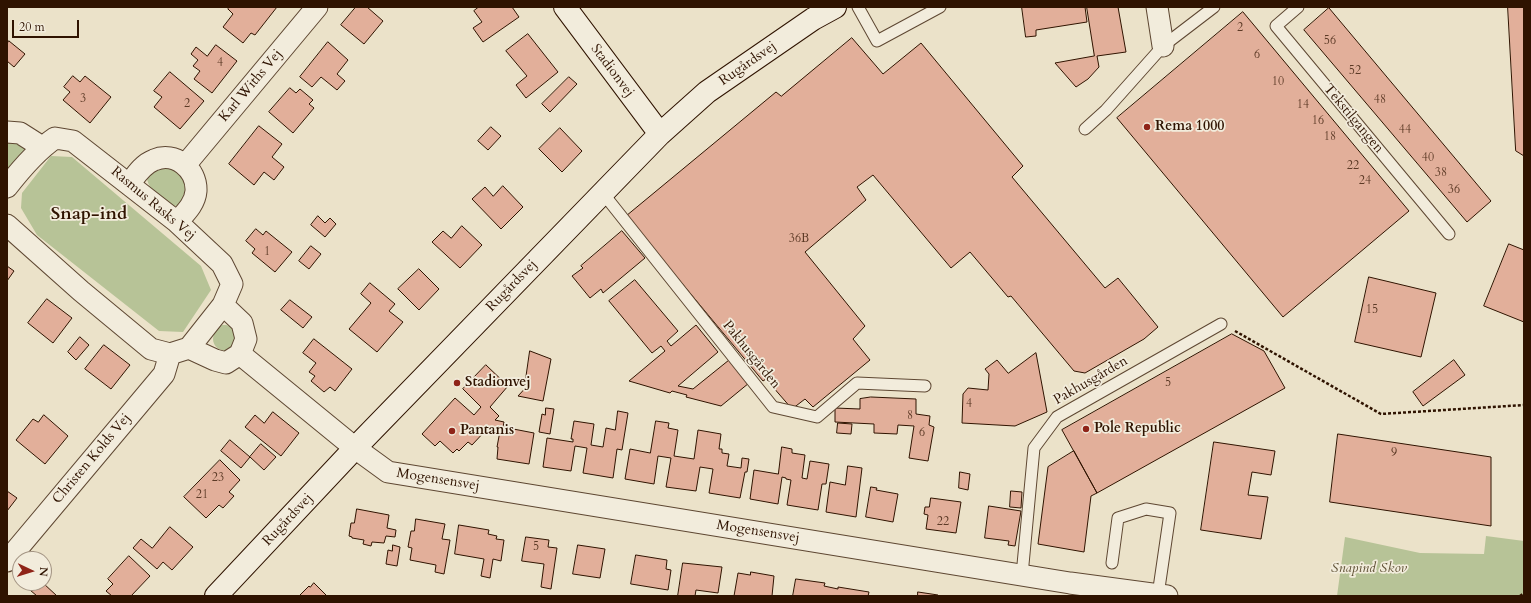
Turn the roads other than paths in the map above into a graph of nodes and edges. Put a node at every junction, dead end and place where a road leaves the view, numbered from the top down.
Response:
1 (317, 7) edge
2 (565, 7) edge
3 (835, 7) edge
4 (858, 7) edge
5 (940, 7) edge
6 (1157, 7) edge
7 (1214, 7) edge
8 (1298, 7) edge
9 (1163, 46) junction
10 (1085, 129) dead end
11 (7, 132) edge
12 (660, 134) junction
13 (42, 147) junction
14 (186, 164) junction
15 (130, 184) junction
16 (7, 187) edge
17 (602, 192) junction
18 (177, 222) junction
19 (7, 225) edge
20 (1449, 234) dead end
21 (223, 305) junction
22 (1221, 324) road end
23 (180, 351) junction
24 (240, 354) junction
25 (925, 386) dead end
26 (355, 448) junction
27 (7, 561) edge
28 (1112, 562) dead end
29 (1022, 575) junction
30 (216, 596) edge
31 (1164, 596) edge

1 - 14 street, Karl Withs Vej
2 - 12 street, Stadionvej
3 - 12 street, Rugårdsvej
4 - 5 lane
6 - 9 street
7 - 9 lane
8 - 20 lane, Tekstilgangen
9 - 10 lane
11 - 13 street
12 - 17 street, Rugårdsvej
13 - 15 street, Rasmus Rasks Vej
13 - 16 street, Rasmus Rasks Vej
14 - 15 street
14 - 18 street
15 - 18 street, Rasmus Rasks Vej
17 - 25 lane, Pakhusgården
17 - 26 street, Rugårdsvej
18 - 21 street, Rasmus Rasks Vej
19 - 23 street
21 - 23 street, Rasmus Rasks Vej
21 - 24 street
22 - 29 lane, Pakhusgården
23 - 24 street
23 - 27 street, Christen Kolds Vej
24 - 26 street
26 - 29 street, Mogensensvej
26 - 30 street, Rugårdsvej
28 - 31 lane
29 - 31 street, Mogensensvej

